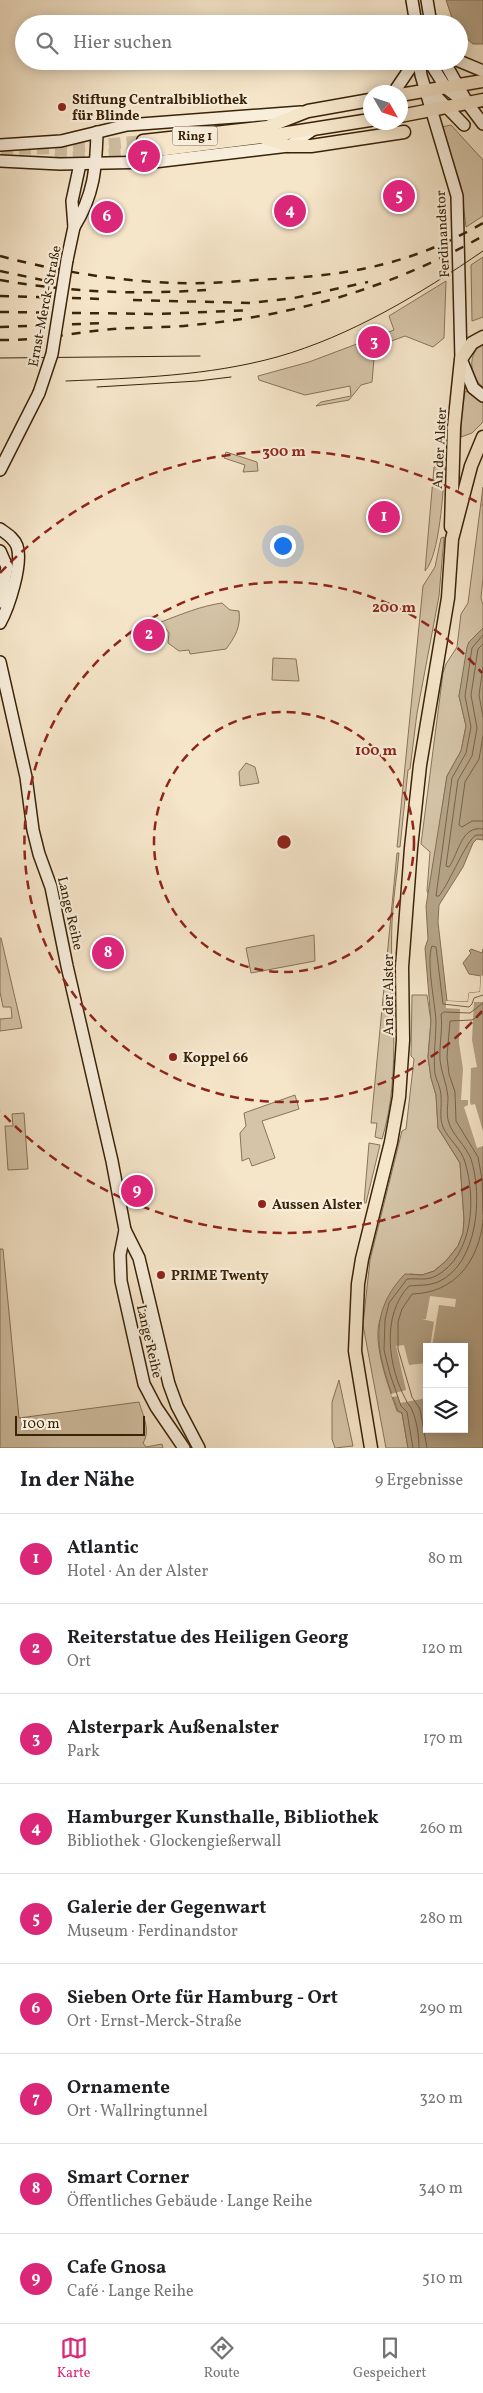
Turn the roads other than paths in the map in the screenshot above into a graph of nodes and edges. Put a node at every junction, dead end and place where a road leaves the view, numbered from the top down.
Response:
1 (412, 0) edge
2 (427, 0) edge
3 (414, 15) edge
4 (430, 15) edge
5 (468, 65) edge
6 (409, 70) edge
7 (420, 70) edge
8 (437, 70) edge
9 (447, 70) edge
10 (483, 71) edge
11 (483, 81) edge
12 (399, 85) edge
13 (452, 87) junction
14 (427, 91) junction
15 (408, 95) edge
16 (483, 100) edge
17 (363, 101) edge
18 (468, 104) junction
19 (448, 108) junction
20 (433, 110) junction
21 (308, 111) junction
22 (408, 115) edge
23 (479, 120) edge
24 (363, 121) edge
25 (464, 125) dead end
26 (314, 128) junction
27 (97, 132) junction
28 (404, 132) dead end
29 (262, 137) junction
30 (0, 145) edge
31 (289, 146) junction
32 (0, 161) edge
33 (80, 164) junction
34 (96, 164) junction
35 (74, 227) junction
36 (461, 328) junction
37 (482, 337) edge
38 (461, 359) junction
39 (483, 396) edge
40 (483, 438) edge
41 (0, 470) edge
42 (0, 530) edge
43 (452, 539) junction
44 (0, 551) edge
45 (0, 602) edge
46 (0, 622) edge
47 (0, 662) edge
48 (125, 1230) junction
49 (140, 1258) junction
50 (120, 1262) junction
51 (184, 1448) edge
52 (199, 1448) edge
53 (371, 1448) edge

1 - 3 street
2 - 4 street
5 - 10 street
6 - 12 street
7 - 14 street, Ferdinandstor
8 - 13 street
9 - 13 street
11 - 13 main road
13 - 14 main road
13 - 18 street
14 - 15 main road
14 - 19 street
14 - 20 street, Ferdinandstor
16 - 18 main road
17 - 21 main road, Ring 1
18 - 19 main road
18 - 23 street
19 - 20 main road
19 - 25 street
20 - 22 main road
20 - 36 street, Ferdinandstor
21 - 27 street, Ring 1
21 - 29 main road, Ring 1
24 - 26 main road, Ring 1
26 - 29 main road, Ring 1
26 - 31 street, Ring 1
27 - 30 street, Ring 1
27 - 34 street, Ernst-Merck-Straße
28 - 31 main road
29 - 31 main road
31 - 34 street, Ring 1
32 - 33 street, Ring 1
33 - 34 street, Ring 1
33 - 35 street, Ernst-Merck-Straße
34 - 35 street, Ernst-Merck-Straße
35 - 41 street, Ernst-Merck-Straße, bridge
36 - 37 street
36 - 38 street, Ferdinandstor
37 - 38 main road
38 - 39 street
38 - 43 main road, An der Alster
40 - 43 main road, An der Alster
42 - 46 street
43 - 53 main road, An der Alster
44 - 45 street
47 - 48 street, Lange Reihe
48 - 49 street, Lange Reihe
48 - 50 street, Lange Reihe
49 - 50 street
49 - 52 street, Lange Reihe
50 - 51 street, Lange Reihe

